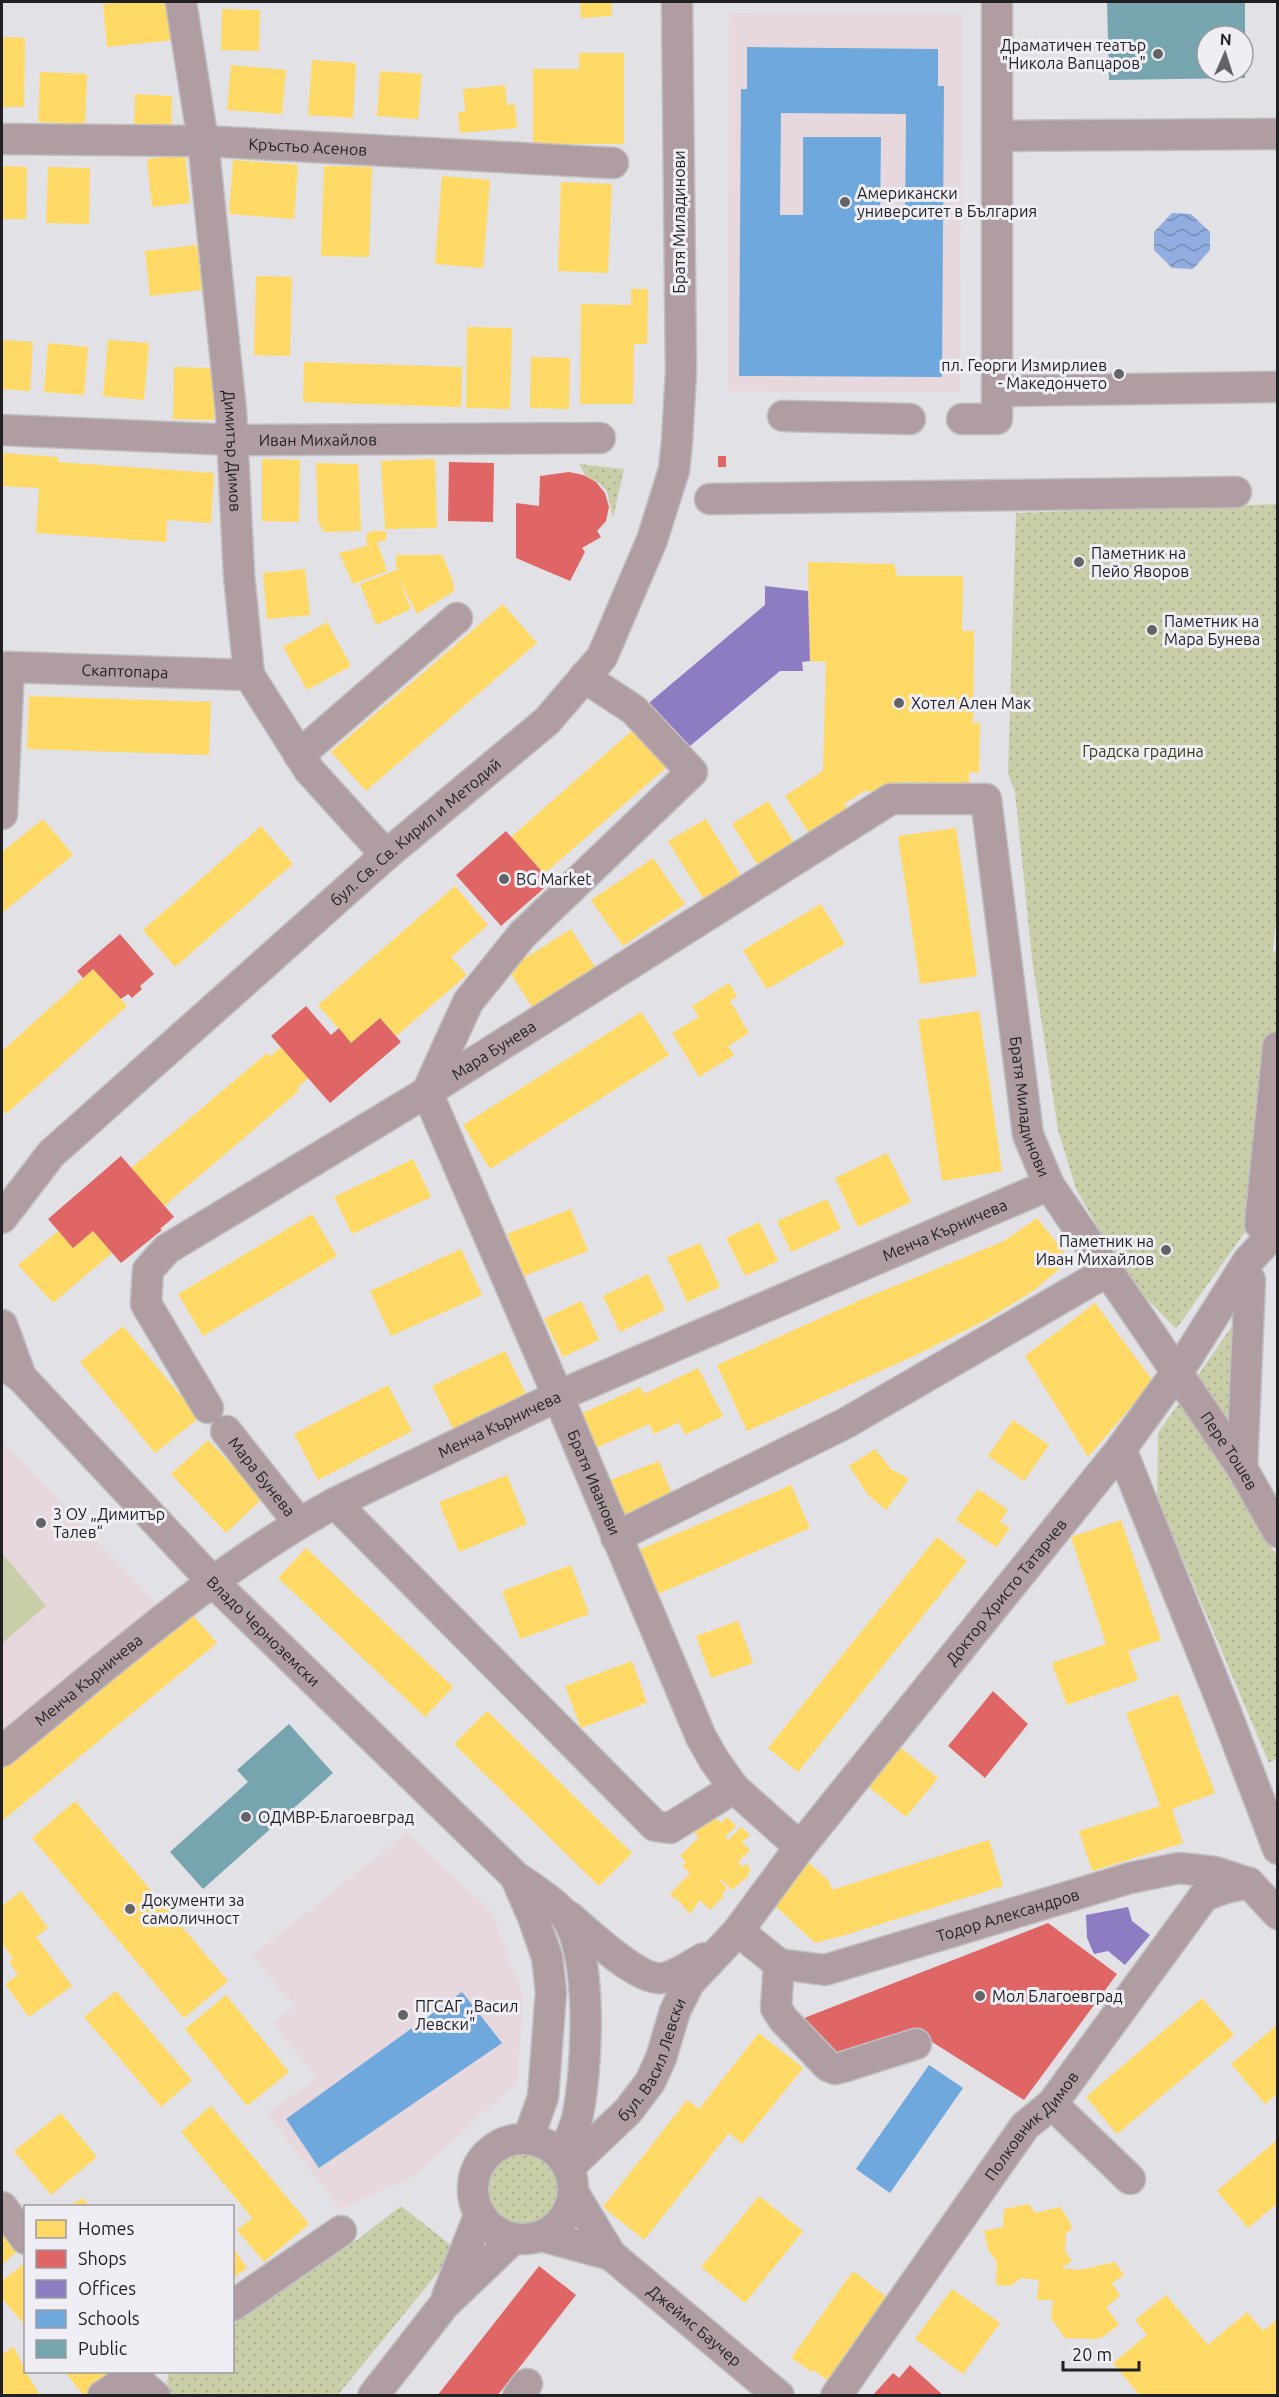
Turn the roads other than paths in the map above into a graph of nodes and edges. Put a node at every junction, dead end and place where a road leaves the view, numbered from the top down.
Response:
1 (181, 2) edge
2 (677, 2) edge
3 (997, 2) edge
4 (1278, 134) edge
5 (997, 136) junction
6 (2, 139) edge
7 (203, 141) junction
8 (613, 163) dead end
9 (1278, 387) edge
10 (997, 391) junction
11 (783, 416) dead end
12 (910, 419) dead end
13 (962, 419) dead end
14 (2, 430) edge
15 (600, 438) dead end
16 (234, 440) junction
17 (677, 441) joint
18 (1236, 492) dead end
19 (711, 499) dead end
20 (456, 618) dead end
21 (5, 668) edge
22 (249, 675) junction
23 (584, 677) junction
24 (299, 755) junction
25 (986, 799) joint
26 (2, 813) edge
27 (386, 855) junction
28 (1278, 1047) edge
29 (427, 1092) junction
30 (51, 1155) junction
31 (2, 1181) edge
32 (1049, 1185) junction
33 (2, 1218) edge
34 (1269, 1230) edge
35 (1108, 1271) junction
36 (1250, 1280) dead end
37 (2, 1325) edge
38 (11, 1370) edge
39 (1177, 1372) junction
40 (558, 1396) junction
41 (1121, 1449) junction
42 (1242, 1468) junction
43 (335, 1503) junction
44 (299, 1523) junction
45 (1278, 1532) edge
46 (615, 1537) junction
47 (212, 1581) junction
48 (2, 1751) edge
49 (734, 1788) junction
50 (800, 1847) junction
51 (1278, 1849) edge
52 (1278, 1856) edge
53 (515, 1876) junction
54 (1249, 1883) junction
55 (563, 1913) junction
56 (1278, 1914) edge
57 (731, 1938) junction
58 (779, 1964) junction
59 (916, 2044) dead end
60 (1052, 2104) junction
61 (528, 2139) junction
62 (568, 2173) junction
63 (1130, 2179) dead end
64 (2, 2208) edge
65 (479, 2216) junction
66 (340, 2231) dead end
67 (24, 2236) edge
68 (542, 2236) junction
69 (513, 2239) junction
70 (610, 2255) junction
71 (234, 2305) edge
72 (444, 2306) junction
73 (133, 2373) edge
74 (103, 2396) edge
75 (155, 2396) edge
76 (373, 2396) edge
77 (779, 2396) edge
78 (836, 2396) edge

1 - 7 street, Димитър Димов
2 - 17 street, Братя Миладинови
3 - 5 street
4 - 5 street
5 - 10 street
6 - 7 street, Кръстьо Асенов
7 - 8 street, Кръстьо Асенов
7 - 16 street, Димитър Димов
9 - 10 street
10 - 13 street
11 - 12 street
14 - 16 street, Иван Михайлов
15 - 16 street, Иван Михайлов
16 - 22 street, Димитър Димов
17 - 23 street, бул. Св. Св. Кирил и Методий
18 - 19 street
20 - 24 street
21 - 22 street, Скаптопара
21 - 26 street
22 - 24 street, Димитър Димов
23 - 27 street, бул. Св. Св. Кирил и Методий
23 - 29 street
24 - 27 street, Димитър Димов
25 - 29 street, Мара Бунева
25 - 32 street, Братя Миладинови
27 - 30 street, бул. Св. Св. Кирил и Методий
28 - 34 street
29 - 40 street, Братя Иванови
29 - 44 street, Мара Бунева
30 - 31 street, бул. Св. Св. Кирил и Методий
30 - 33 street, бул. Св. Св. Кирил и Методий
32 - 35 street, Братя Миладинови
32 - 40 street, Менча Кърничева
34 - 39 street, Доктор Христо Татарчев
35 - 39 street, Братя Миладинови
35 - 46 street
36 - 42 street
37 - 38 street, Владо Черноземски
38 - 47 street, Владо Черноземски
39 - 41 street, Доктор Христо Татарчев
39 - 42 street, Пере Тошев
40 - 43 street, Менча Кърничева
40 - 46 street, Братя Иванови
41 - 50 street, Доктор Христо Татарчев
41 - 51 street
42 - 45 street, Пере Тошев
43 - 44 street, Менча Кърничева
43 - 49 street
44 - 47 street, Менча Кърничева
46 - 49 street, Братя Иванови
47 - 48 street, Менча Кърничева
47 - 53 street, Владо Черноземски
49 - 50 street, Братя Иванови
50 - 57 street, Доктор Христо Татарчев
52 - 54 street
53 - 55 street, Владо Черноземски
53 - 61 street
54 - 56 street
54 - 58 street, Тодор Александров
54 - 60 street, Полковник Димов
55 - 57 street, Владо Черноземски
55 - 62 street
57 - 58 street
57 - 62 street, бул. Васил Левски
58 - 59 street
60 - 63 street
60 - 78 street, Полковник Димов
61 - 62 street
61 - 65 street
62 - 68 street
62 - 70 street
64 - 67 street
65 - 69 street
65 - 72 street
66 - 71 street
68 - 69 street
68 - 70 street
69 - 72 street
70 - 77 street, Джеймс Баучер
72 - 76 street
73 - 74 street
73 - 75 street

